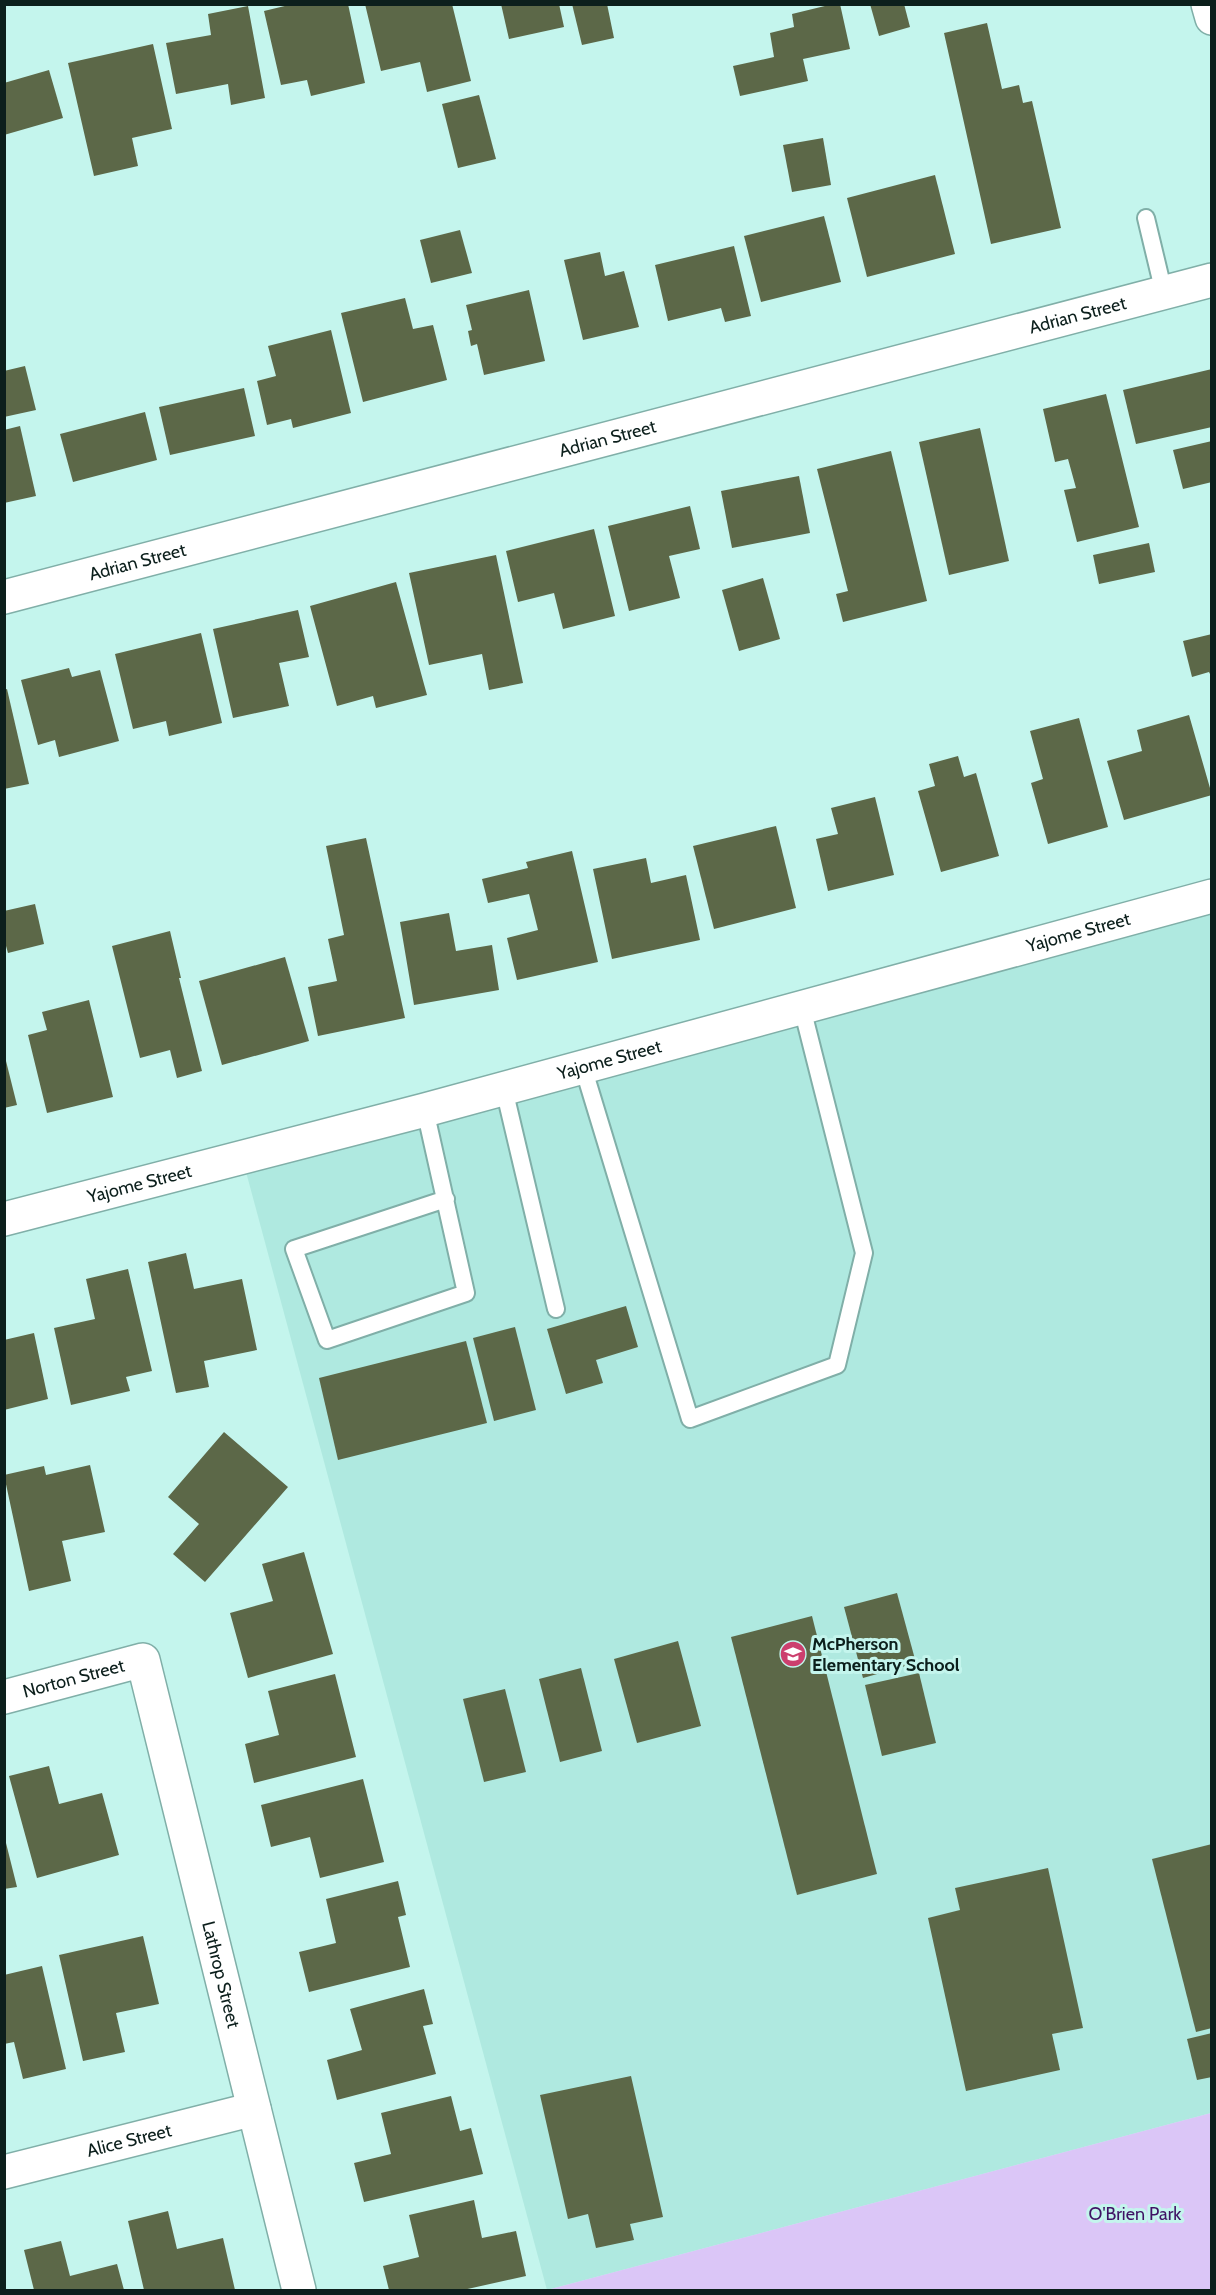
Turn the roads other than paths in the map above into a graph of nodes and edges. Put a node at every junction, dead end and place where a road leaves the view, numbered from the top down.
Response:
1 (1208, 4) edge
2 (1212, 18) edge
3 (1146, 218) dead end
4 (1212, 280) edge
5 (1164, 293) junction
6 (4, 597) edge
7 (1212, 896) edge
8 (802, 1008) junction
9 (583, 1067) junction
10 (504, 1089) junction
11 (425, 1110) junction
12 (446, 1200) junction
13 (4, 1219) edge
14 (556, 1309) dead end
15 (143, 1660) joint
16 (4, 1697) edge
17 (254, 2109) junction
18 (4, 2172) edge
19 (299, 2290) edge

1 - 2 street
3 - 5 lane
4 - 5 street, Adrian Street
5 - 6 street, Adrian Street
7 - 8 street, Yajome Street
8 - 9 street, Yajome Street
8 - 9 lane
9 - 10 street, Yajome Street
10 - 11 street, Yajome Street
10 - 14 lane
11 - 12 lane
11 - 13 street, Yajome Street
12 - 12 lane
15 - 16 street, Norton Street
15 - 17 street, Lathrop Street
17 - 18 street, Alice Street
17 - 19 street, Lathrop Street

